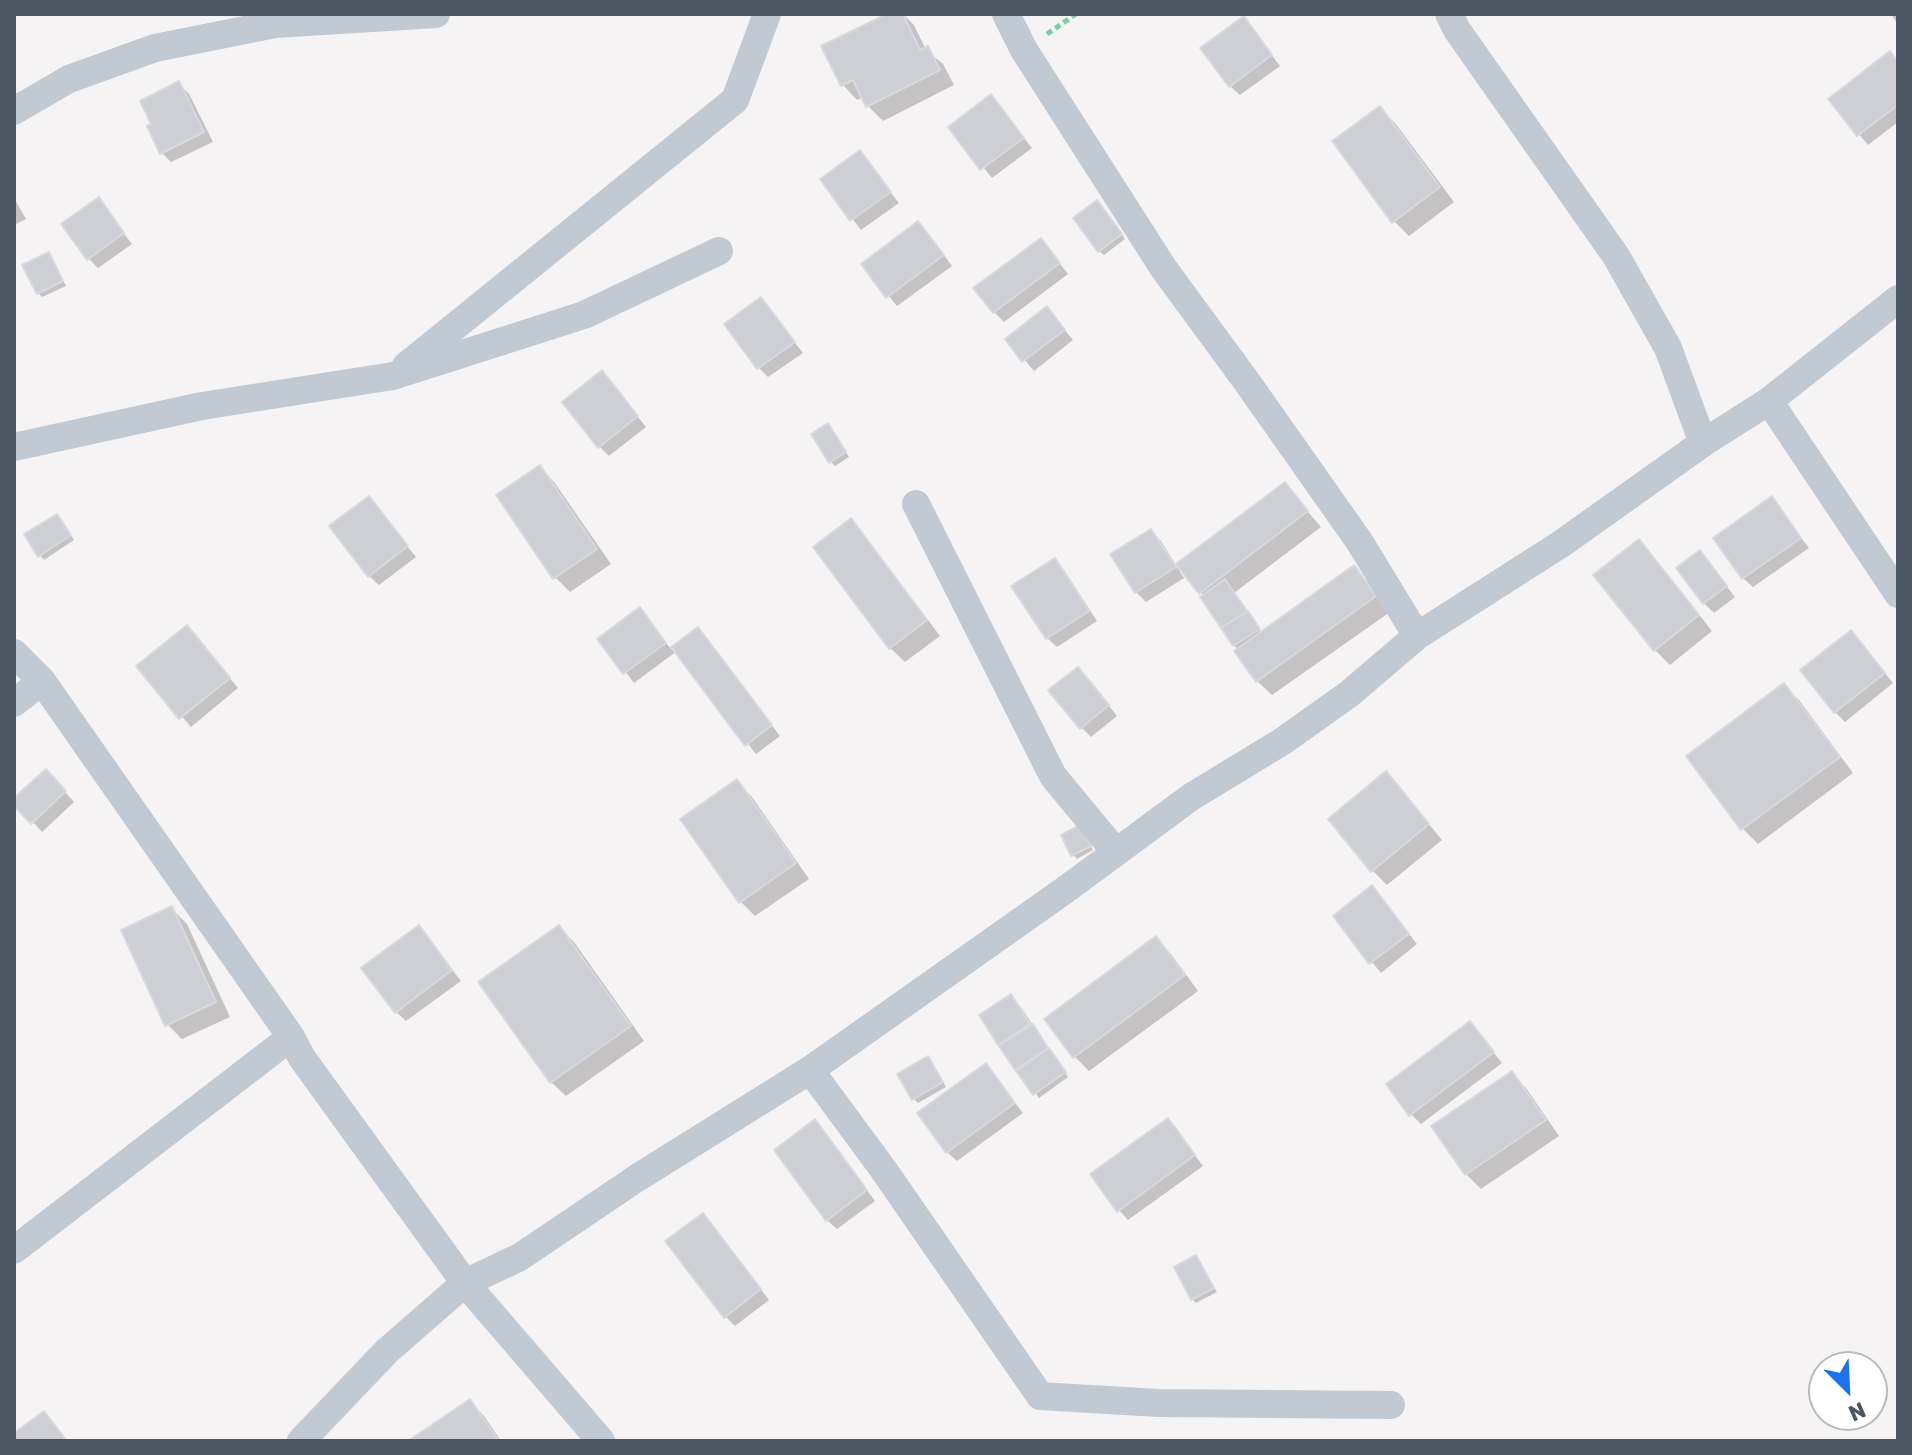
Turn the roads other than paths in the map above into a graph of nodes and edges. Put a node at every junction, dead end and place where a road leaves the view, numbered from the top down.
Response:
1 (436, 14) edge
2 (767, 14) edge
3 (1006, 14) edge
4 (1449, 14) edge
5 (14, 111) edge
6 (719, 251) dead end
7 (1898, 299) edge
8 (393, 376) junction
9 (1769, 401) junction
10 (1703, 443) junction
11 (14, 447) edge
12 (916, 504) dead end
13 (1898, 594) edge
14 (1417, 636) junction
15 (14, 653) edge
16 (42, 681) junction
17 (14, 703) edge
18 (1115, 851) junction
19 (291, 1037) junction
20 (810, 1070) junction
21 (14, 1250) edge
22 (465, 1283) junction
23 (1391, 1405) dead end
24 (301, 1441) edge
25 (601, 1441) edge

1 - 5 street
2 - 8 street
3 - 14 street
4 - 10 street
6 - 8 street
7 - 9 street
8 - 11 street
9 - 10 street
9 - 13 street
10 - 14 street
12 - 18 street
14 - 18 street
15 - 16 street
16 - 17 street
16 - 19 street
18 - 20 street
19 - 21 street
19 - 22 street
20 - 22 street
20 - 23 street
22 - 24 street
22 - 25 street

